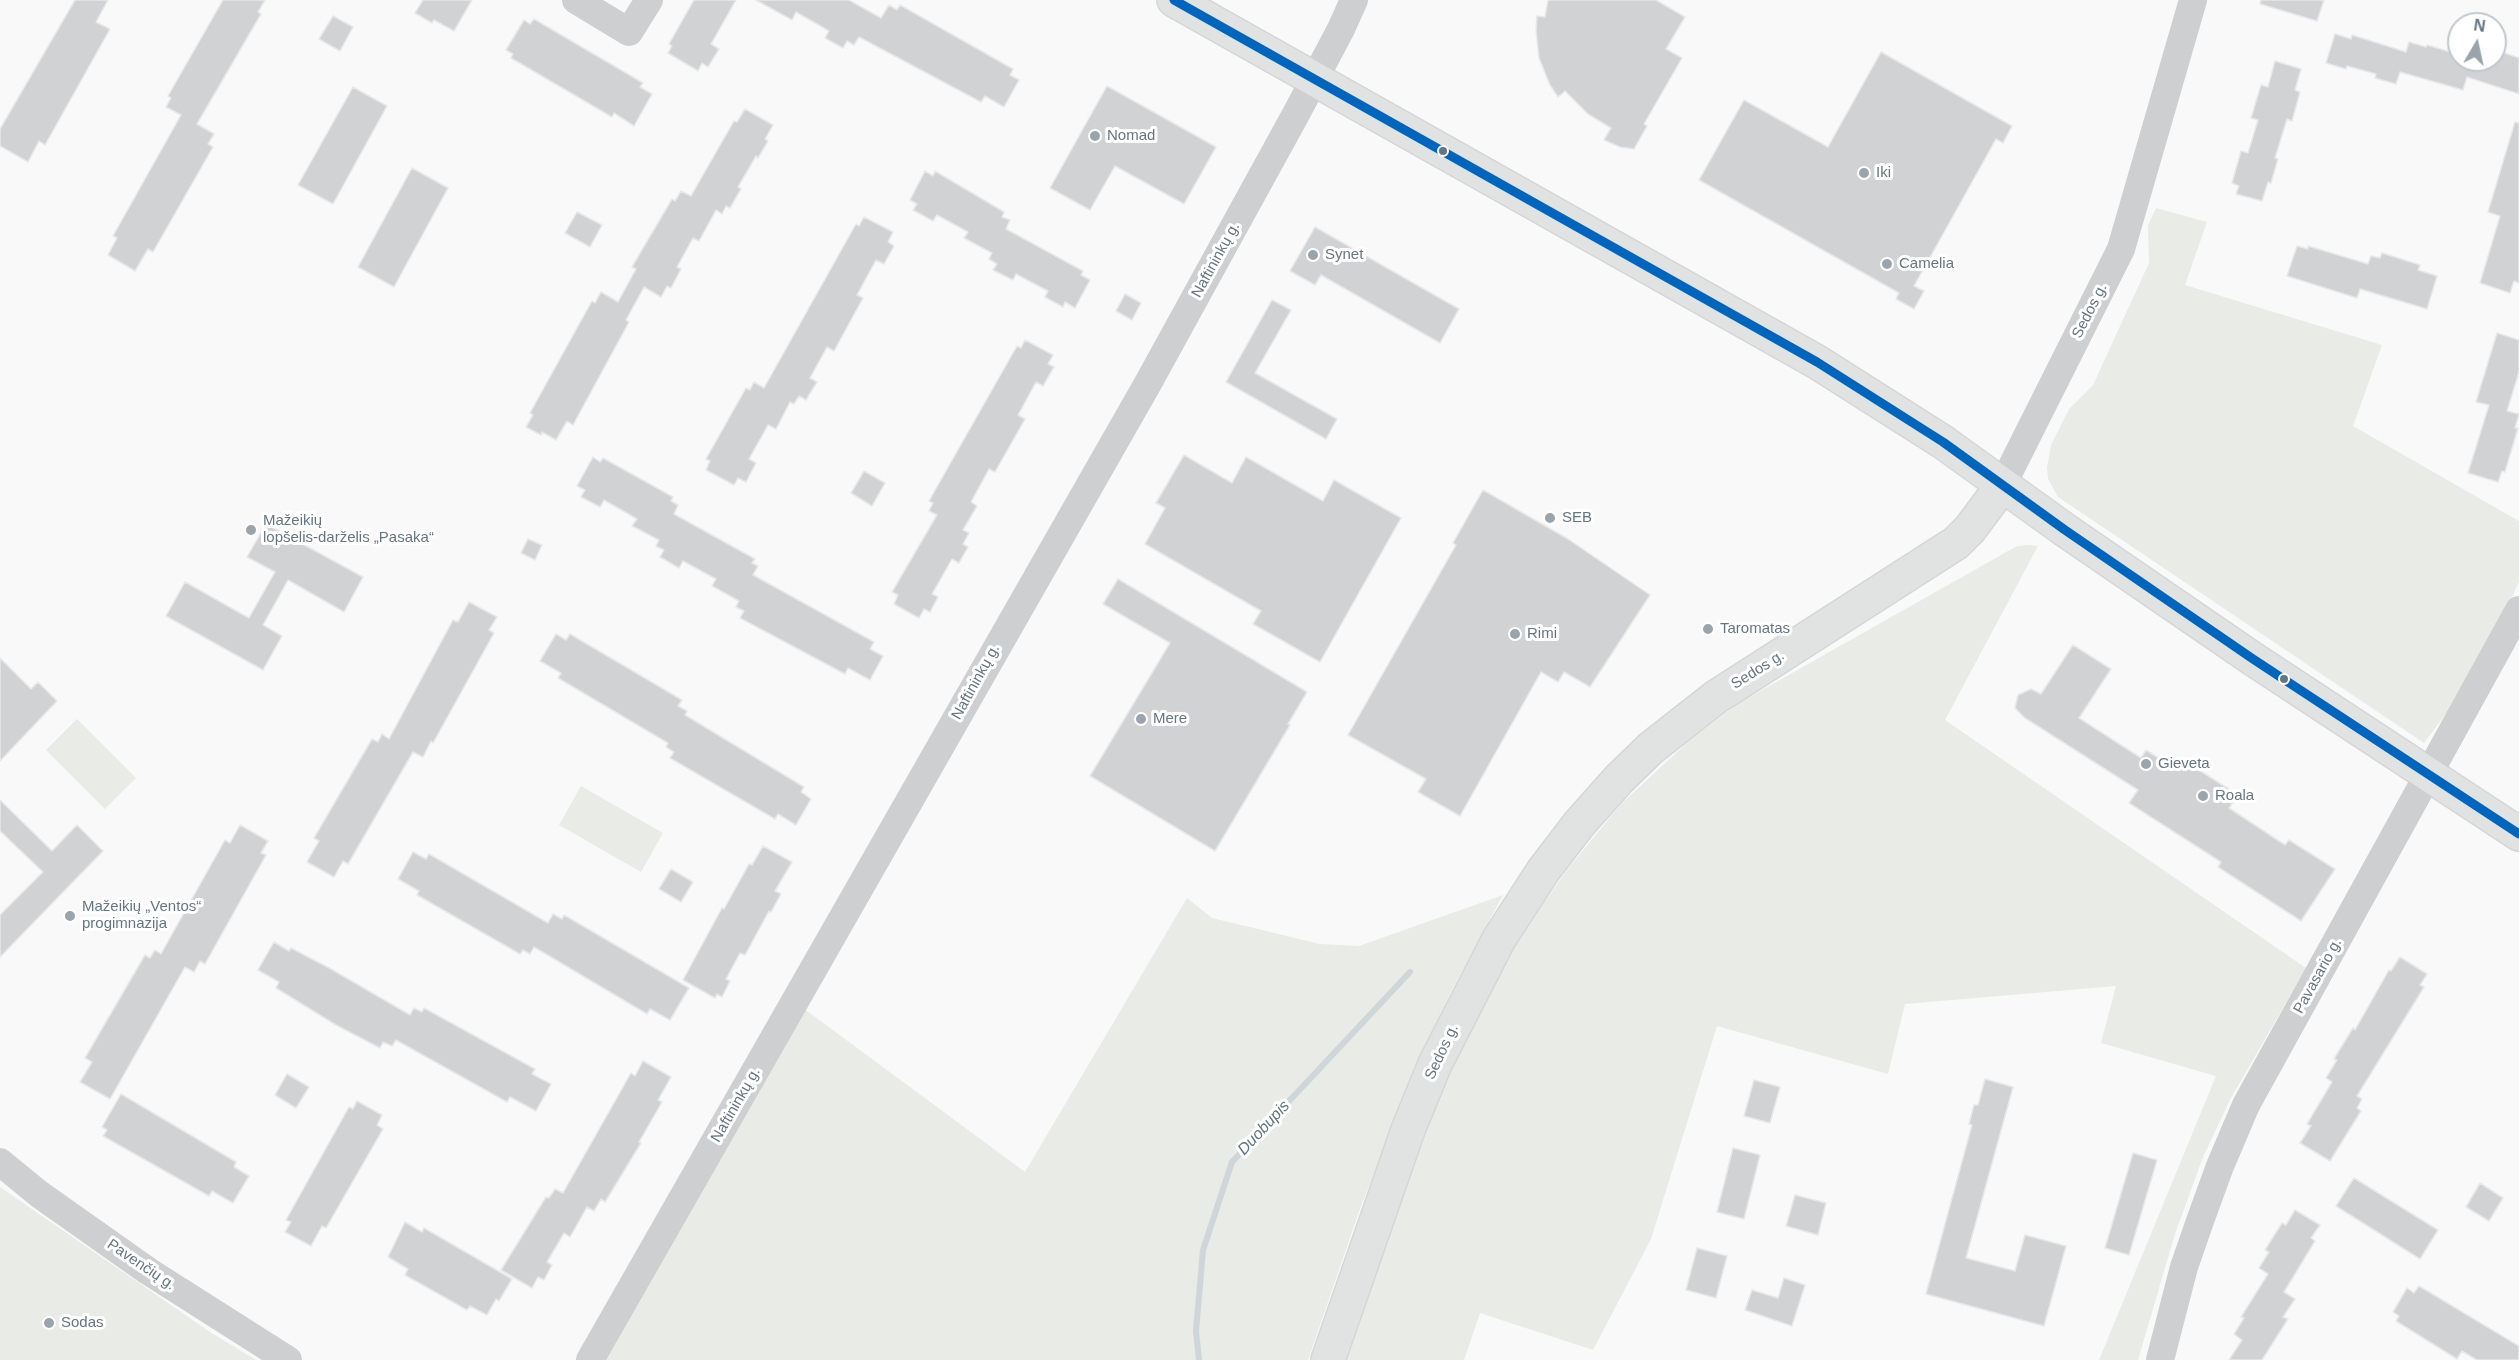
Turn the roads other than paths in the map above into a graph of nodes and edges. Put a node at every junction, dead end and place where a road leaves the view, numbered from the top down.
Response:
1 (576, 0) edge
2 (649, 0) edge
3 (1174, 0) edge
4 (1354, 0) edge
5 (2193, 0) edge
6 (1314, 79) junction
7 (2002, 486) junction
8 (2519, 610) edge
9 (2428, 774) junction
10 (2519, 834) edge
11 (0, 1162) edge
12 (288, 1360) edge
13 (590, 1360) edge
14 (1328, 1360) edge
15 (2160, 1360) edge

1 - 2 street
3 - 6 main road
4 - 6 street, Naftininkų g.
5 - 7 street, Sedos g.
6 - 7 main road
6 - 13 street, Naftininkų g.
7 - 9 main road
7 - 14 main road, Sedos g.
8 - 9 street, Pavasario g.
9 - 10 main road
9 - 15 street, Pavasario g.
11 - 12 street, Pavenčių g.

